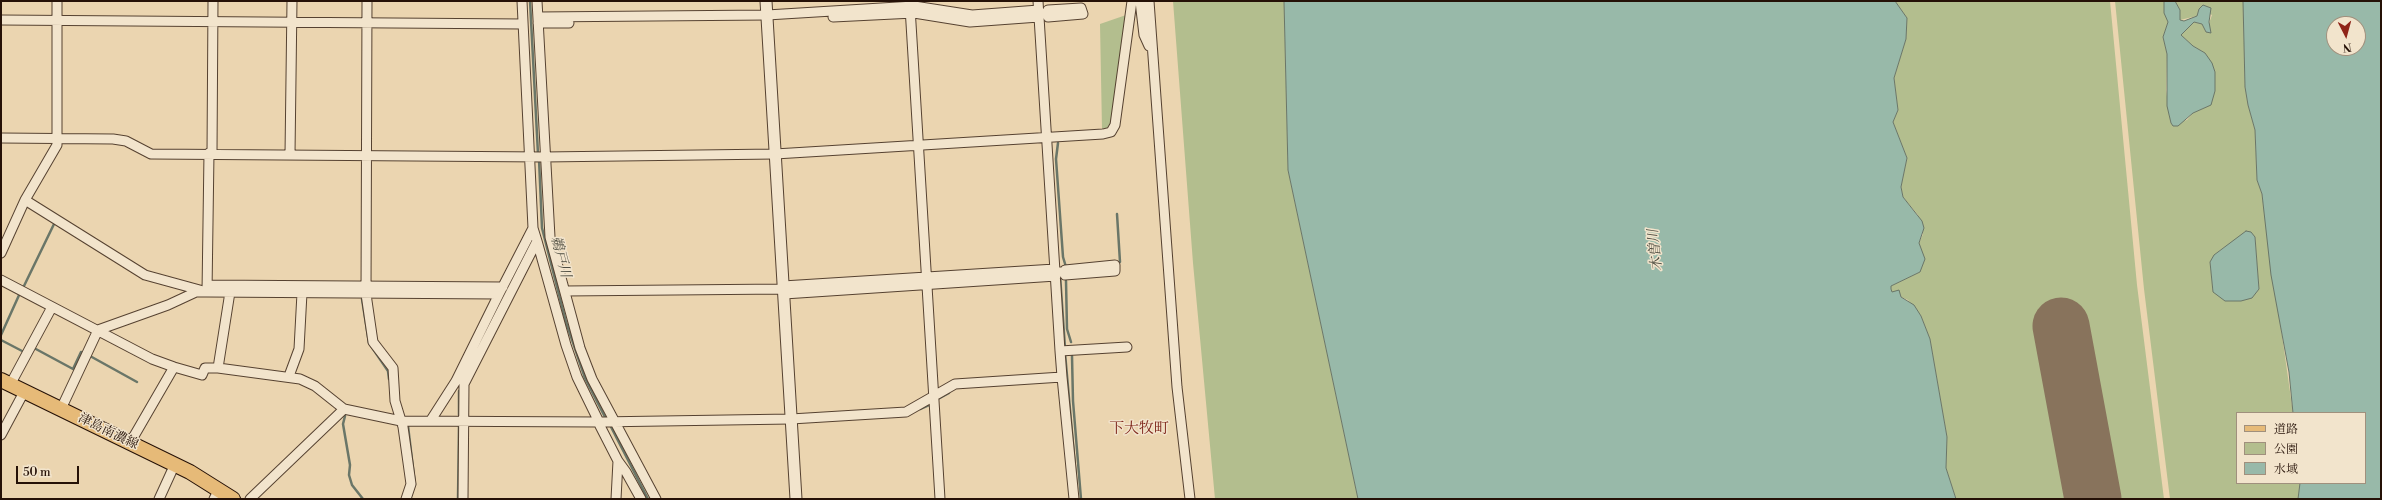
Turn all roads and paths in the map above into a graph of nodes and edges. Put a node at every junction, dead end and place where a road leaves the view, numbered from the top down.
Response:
1 (58, 1) edge
2 (213, 1) edge
3 (292, 1) edge
4 (367, 1) edge
5 (522, 1) edge
6 (537, 1) edge
7 (766, 1) edge
8 (1132, 1) edge
9 (1140, 1) edge
10 (1149, 1) edge
11 (910, 7) edge
12 (1040, 11) edge
13 (1, 15) edge
14 (57, 18) junction
15 (767, 18) junction
16 (213, 19) junction
17 (1, 20) edge
18 (292, 20) junction
19 (367, 20) junction
20 (538, 20) junction
21 (523, 22) junction
22 (1152, 54) junction
23 (1046, 137) junction
24 (1, 138) edge
25 (57, 138) junction
26 (918, 145) junction
27 (211, 153) junction
28 (290, 154) junction
29 (366, 154) junction
30 (775, 154) junction
31 (530, 156) junction
32 (543, 157) junction
33 (25, 200) junction
34 (533, 228) junction
35 (4, 237) edge
36 (537, 241) junction
37 (1, 253) edge
38 (1058, 272) junction
39 (1, 280) edge
40 (926, 280) junction
41 (207, 288) junction
42 (366, 290) junction
43 (501, 290) junction
44 (783, 290) junction
45 (565, 291) junction
46 (230, 292) junction
47 (302, 293) junction
48 (52, 306) junction
49 (98, 330) junction
50 (1127, 347) dead end
51 (1060, 351) junction
52 (174, 367) junction
53 (218, 368) junction
54 (289, 376) junction
55 (1062, 377) junction
56 (6, 382) edge
57 (24, 392) junction
58 (933, 397) junction
59 (60, 409) junction
60 (344, 409) junction
61 (791, 419) junction
62 (431, 420) junction
63 (463, 420) junction
64 (401, 421) junction
65 (613, 421) junction
66 (599, 422) junction
67 (1, 435) edge
68 (130, 443) junction
69 (618, 461) junction
70 (175, 464) junction
71 (217, 494) edge
72 (159, 499) edge
73 (233, 499) edge
74 (250, 499) edge
75 (406, 499) edge
76 (463, 499) edge
77 (616, 499) edge
78 (641, 499) edge
79 (656, 499) edge
80 (796, 499) edge
81 (940, 499) edge
82 (1074, 499) edge
83 (1190, 499) edge

1 - 14 street
2 - 16 street
3 - 18 street
4 - 19 street
5 - 21 street
6 - 20 street
7 - 15 street
8 - 23 street
9 - 22 street
10 - 22 street
11 - 12 street
11 - 15 street
11 - 26 street
12 - 23 street
13 - 14 street
14 - 16 street
14 - 17 street
14 - 25 street
15 - 20 street
15 - 30 street
16 - 18 street
16 - 27 street
18 - 19 street
18 - 28 street
19 - 21 street
19 - 29 street
20 - 32 street
21 - 31 street
22 - 83 street
23 - 26 street
23 - 38 street
24 - 25 street
25 - 27 street
25 - 33 street
26 - 30 street
26 - 40 street
27 - 28 street
27 - 41 street
28 - 29 street
29 - 31 street
29 - 42 street
30 - 32 street
30 - 44 street
31 - 32 street
31 - 34 street
32 - 45 street
33 - 35 street
33 - 41 street
34 - 36 street
34 - 43 street
35 - 37 street
36 - 63 street
36 - 66 street
38 - 40 street
38 - 51 street
39 - 48 street
40 - 44 street
40 - 58 street
41 - 42 street
41 - 46 street
41 - 49 street
42 - 43 street
42 - 47 street
42 - 64 street
43 - 62 street
44 - 45 street
44 - 61 street
45 - 65 street
46 - 47 street
46 - 53 street
47 - 54 street
48 - 49 street
48 - 56 street
49 - 52 street
49 - 59 street
50 - 51 street
51 - 55 street
52 - 53 street
52 - 68 street
53 - 54 street
54 - 60 street
55 - 58 street
55 - 82 street
56 - 57 main road, 津島南濃線
57 - 59 main road, 津島南濃線
57 - 67 street
58 - 61 street
58 - 81 street
59 - 68 main road, 津島南濃線
60 - 64 street
60 - 74 street
61 - 65 street
61 - 80 street
62 - 63 street
62 - 64 street
63 - 66 street
63 - 76 street
64 - 75 street
65 - 66 street
65 - 79 street
66 - 69 street
68 - 70 main road, 津島南濃線
69 - 77 street
69 - 78 street
70 - 71 main road, 津島南濃線
70 - 72 street
71 - 73 main road, 津島南濃線

